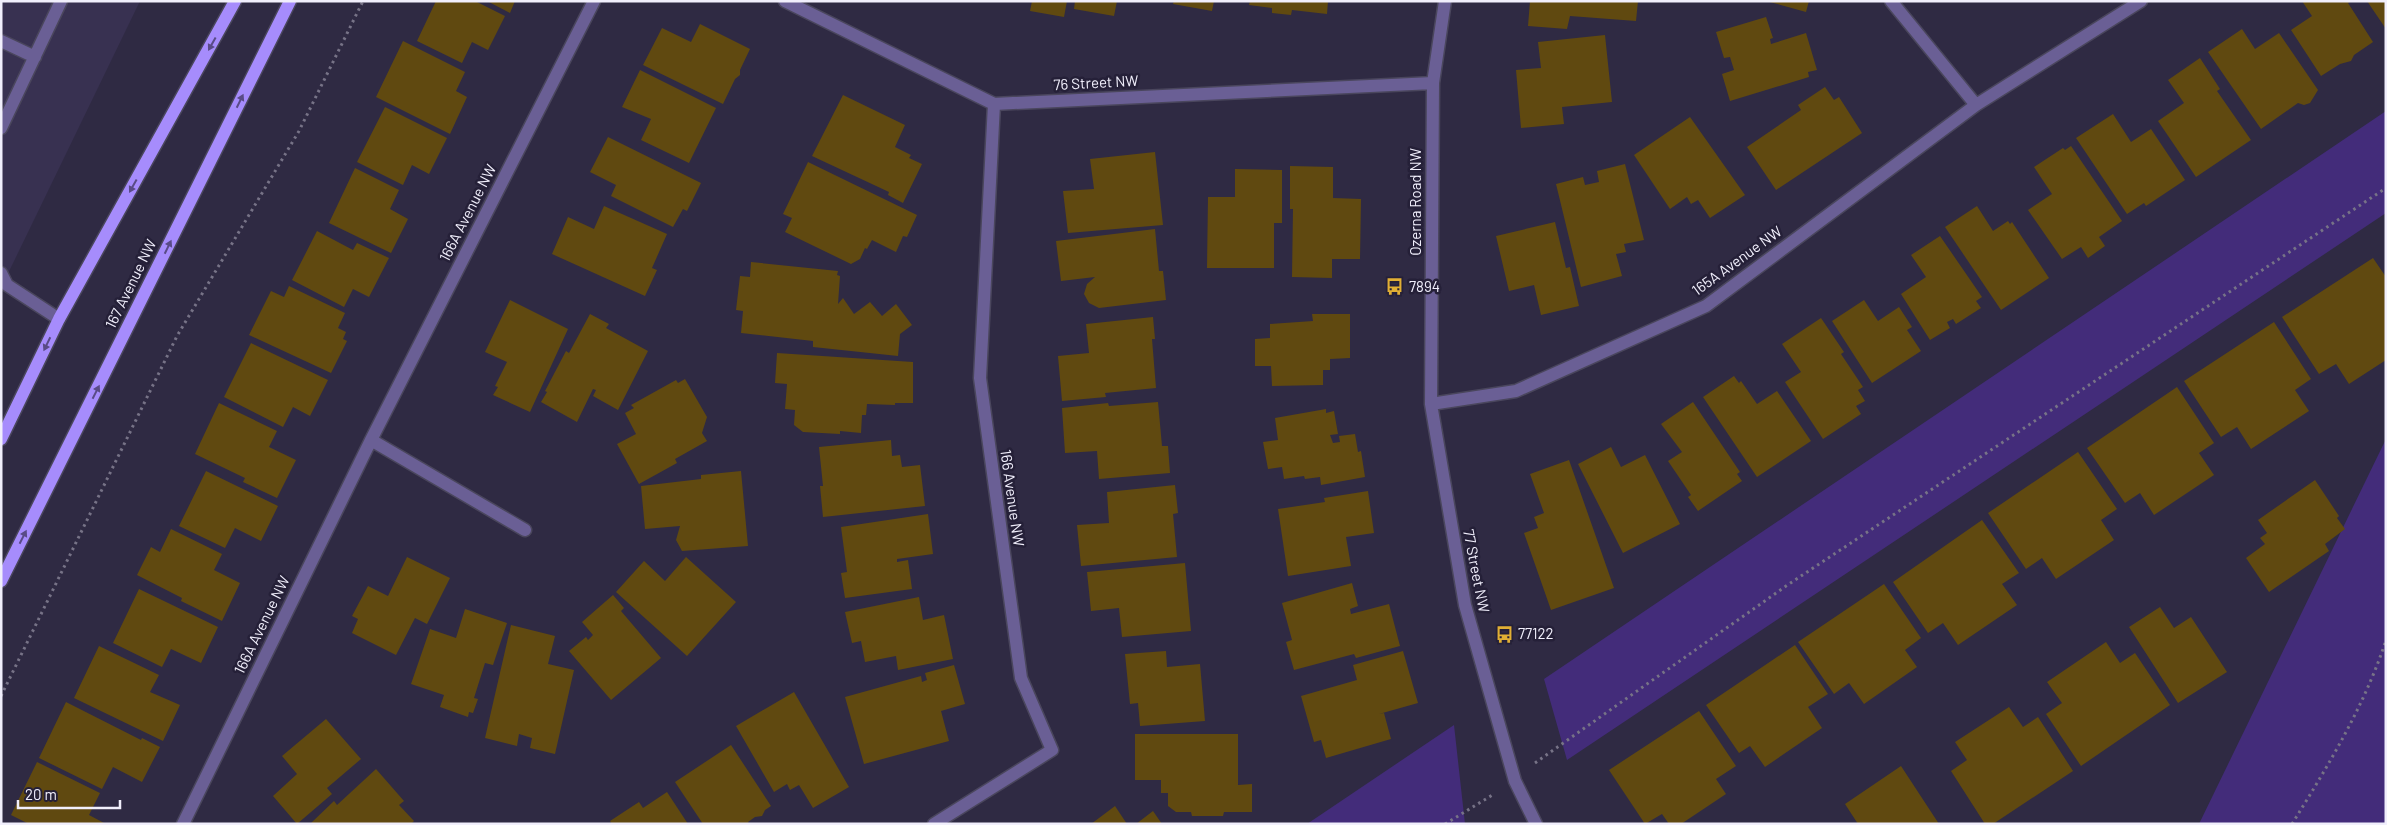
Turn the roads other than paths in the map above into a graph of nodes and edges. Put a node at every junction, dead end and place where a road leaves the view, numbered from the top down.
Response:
1 (61, 1) edge
2 (235, 1) edge
3 (290, 1) edge
4 (594, 1) edge
5 (785, 1) edge
6 (1446, 1) edge
7 (1891, 1) edge
8 (2140, 1) edge
9 (1, 41) edge
10 (35, 57) junction
11 (1433, 83) junction
12 (994, 104) junction
13 (1976, 105) junction
14 (1, 128) edge
15 (1, 273) edge
16 (59, 319) junction
17 (1431, 404) junction
18 (1, 439) edge
19 (371, 440) junction
20 (524, 530) dead end
21 (1, 581) edge
22 (186, 822) edge
23 (934, 824) edge
24 (1536, 824) edge

1 - 10 street
2 -> 16 main road
21 -> 3 main road, 167 Avenue NW
4 - 19 street, 166A Avenue NW
5 - 12 street, 76 Street NW
6 - 11 street, Ozerna Road NW
7 - 13 street
8 - 13 street, 165A Avenue NW
9 - 10 street
10 - 14 street
11 - 12 street, 76 Street NW
11 - 17 street, Ozerna Road NW
12 - 23 street, 166 Avenue NW
13 - 17 street, 165A Avenue NW
15 - 16 street
16 -> 18 main road
17 - 24 street, 77 Street NW
19 - 20 street
19 - 22 street, 166A Avenue NW

